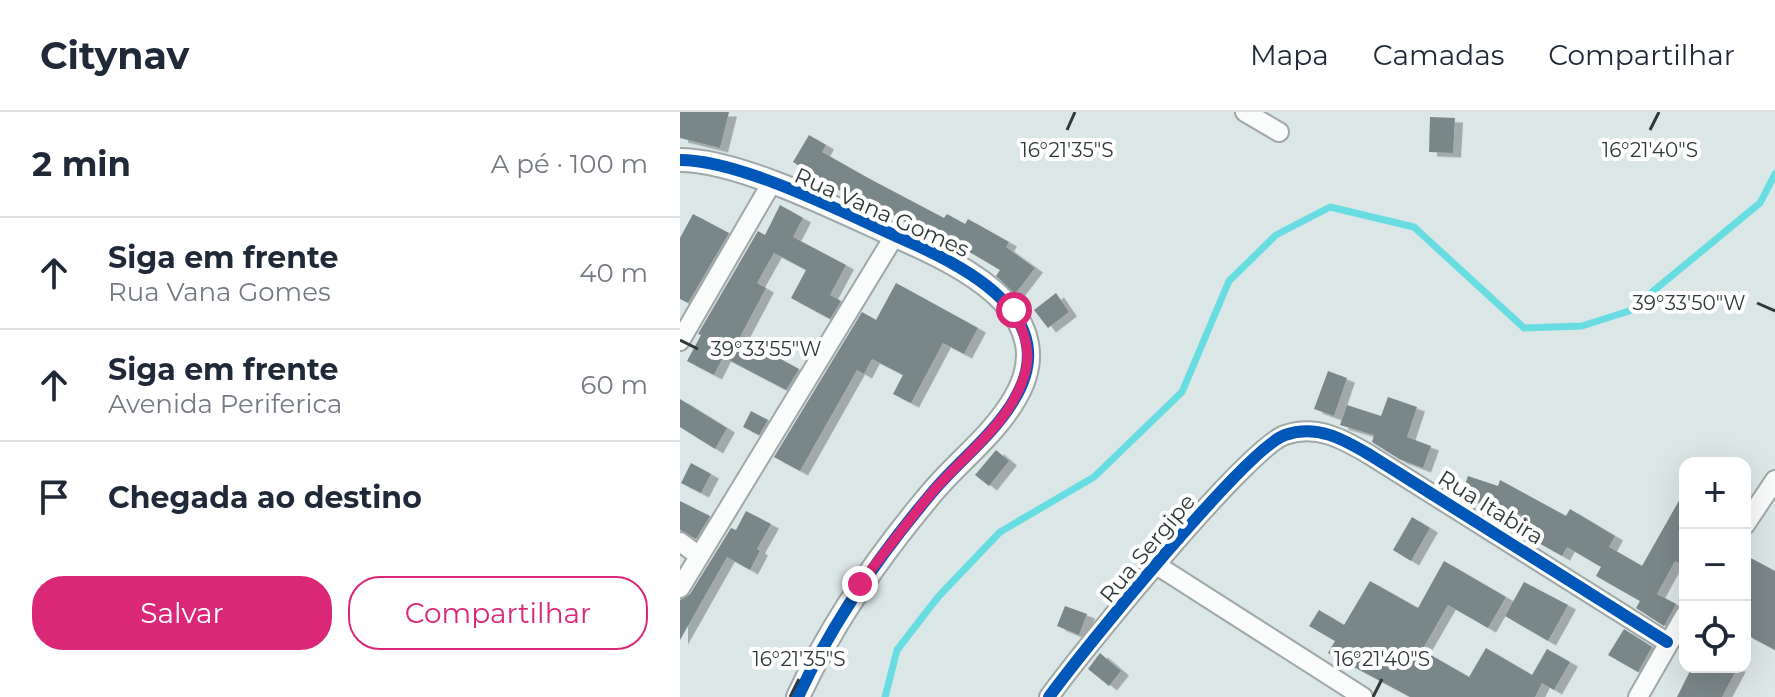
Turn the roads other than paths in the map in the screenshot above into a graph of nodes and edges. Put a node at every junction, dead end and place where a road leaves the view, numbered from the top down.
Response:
1 (1245, 112) edge
2 (1279, 132) dead end
3 (680, 160) edge
4 (771, 184) junction
5 (895, 235) junction
6 (680, 341) edge
7 (1286, 435) joint
8 (1775, 480) edge
9 (1751, 516) edge
10 (680, 542) edge
11 (698, 555) junction
12 (1158, 566) junction
13 (680, 588) edge
14 (1679, 624) edge
15 (1667, 642) junction
16 (798, 697) edge
17 (1049, 697) edge
18 (1363, 697) edge
19 (1638, 697) edge

1 - 2 street
3 - 4 street, Rua Vana Gomes
4 - 5 street, Rua Vana Gomes
4 - 6 street
5 - 11 street
5 - 16 street, Rua Vana Gomes
7 - 12 street, Rua Sergipe
7 - 15 street, Rua Itabira
8 - 9 street
10 - 11 street
11 - 13 street
12 - 17 street, Rua Sergipe
12 - 18 street
14 - 15 street
15 - 19 street

